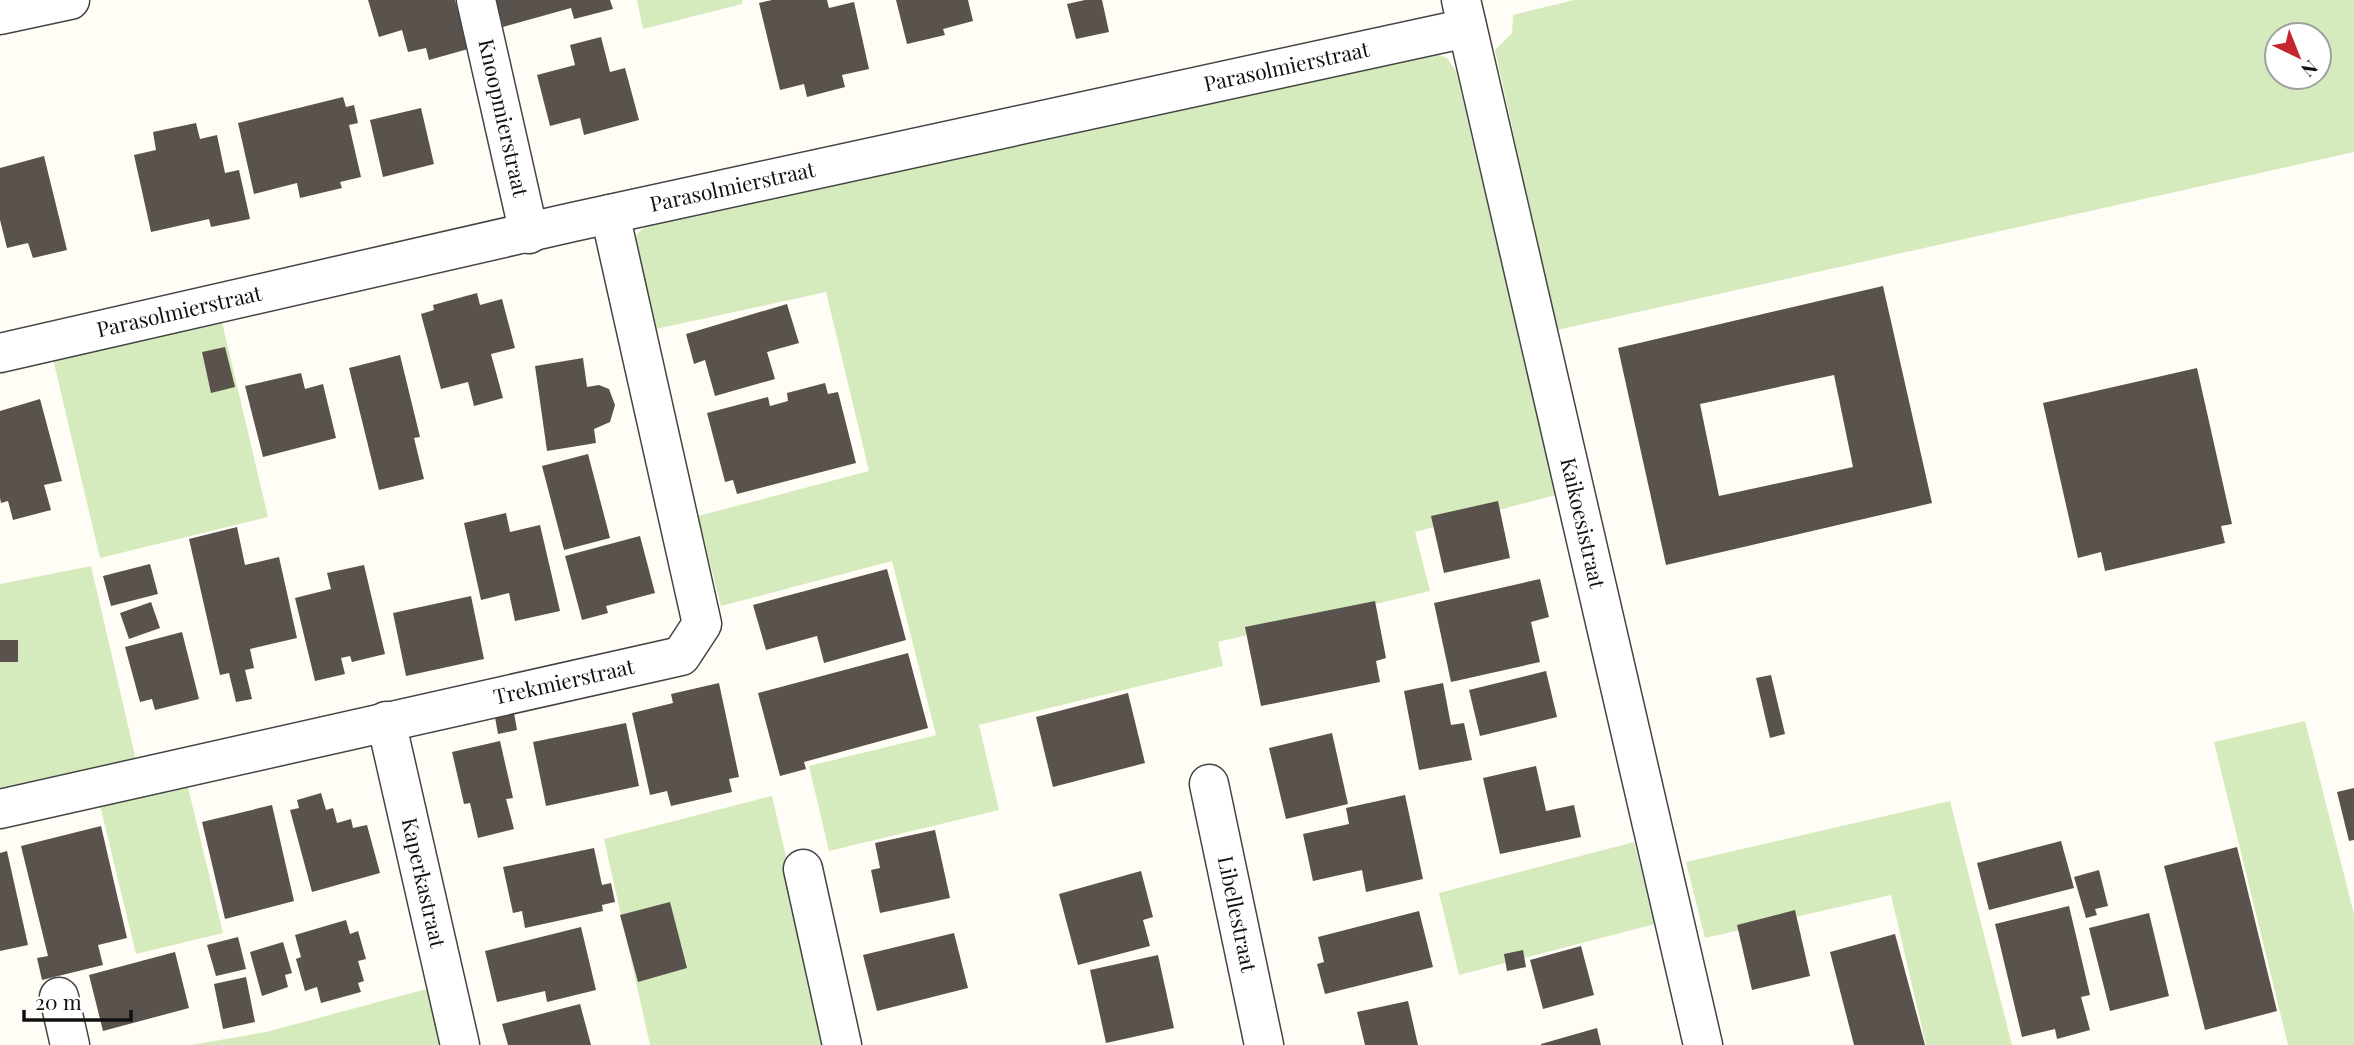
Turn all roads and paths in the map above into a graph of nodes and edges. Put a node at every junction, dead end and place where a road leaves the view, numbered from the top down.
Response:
1 (70, 0) edge
2 (476, 0) edge
3 (1464, 14) edge
4 (0, 15) edge
5 (610, 214) junction
6 (528, 234) junction
7 (0, 353) edge
8 (386, 721) junction
9 (1209, 784) dead end
10 (0, 809) edge
11 (803, 869) dead end
12 (59, 997) dead end
13 (70, 1045) edge
14 (460, 1045) edge
15 (842, 1045) edge
16 (1264, 1045) edge
17 (1703, 1045) edge

1 - 4 street
2 - 6 street, Knoopmierstraat
3 - 5 street, Parasolmierstraat
3 - 17 street, Kaikoesistraat
5 - 6 street, Parasolmierstraat
5 - 8 street, Trekmierstraat
6 - 7 street, Parasolmierstraat
8 - 10 street, Trekmierstraat
8 - 14 street, Kaperkastraat
9 - 16 street, Libellestraat
11 - 15 street
12 - 13 street

